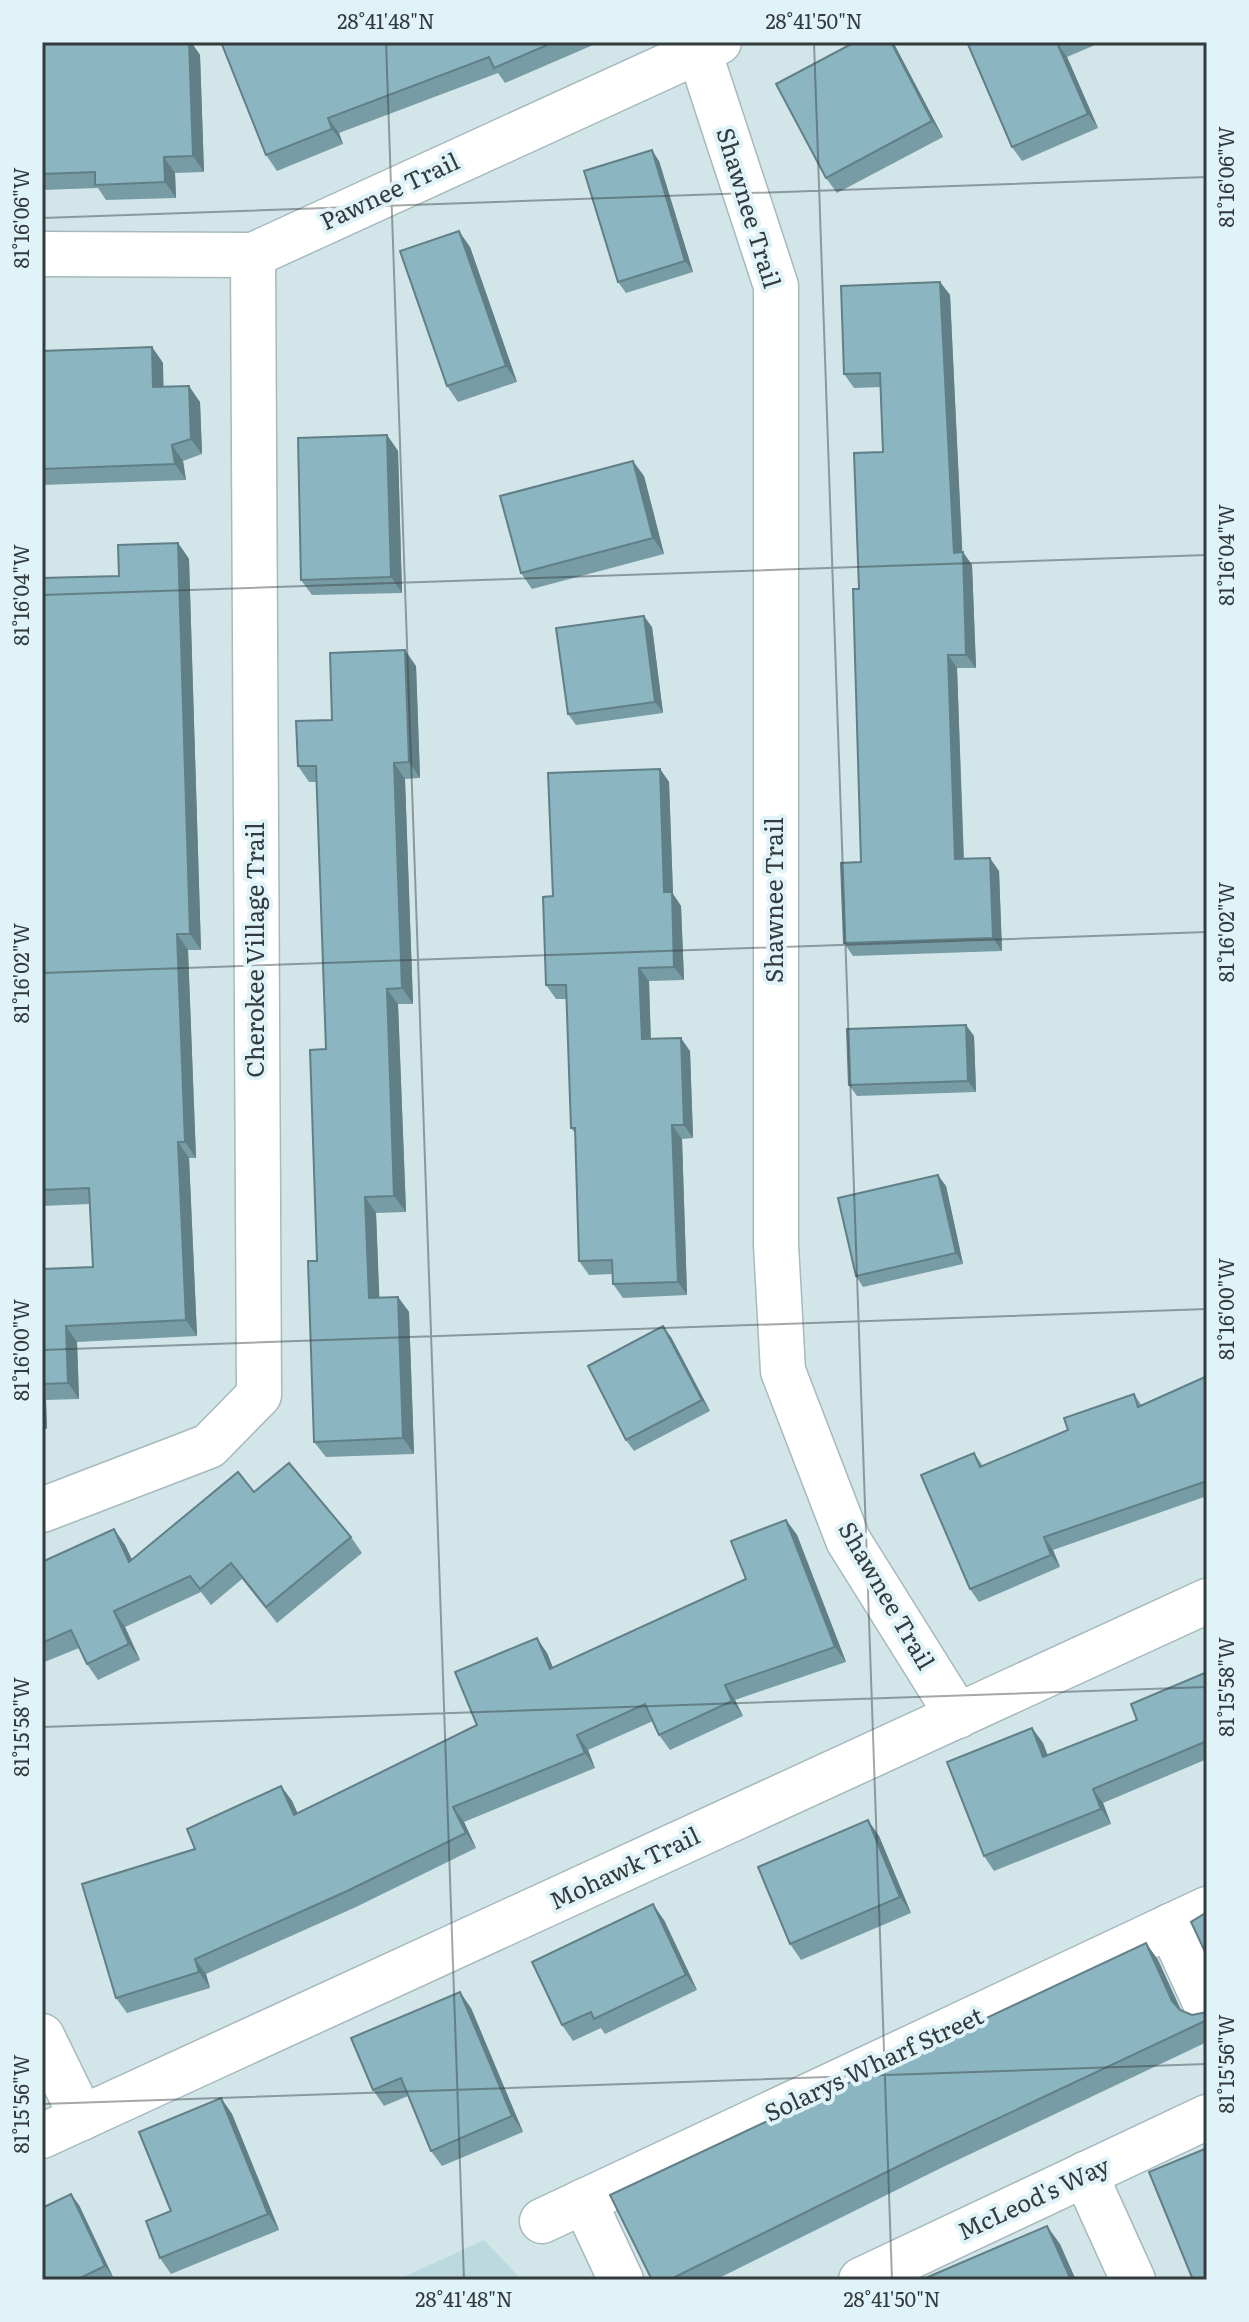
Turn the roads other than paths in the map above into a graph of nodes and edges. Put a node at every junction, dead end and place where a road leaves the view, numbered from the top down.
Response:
1 (709, 47) edge
2 (42, 254) edge
3 (253, 255) junction
4 (42, 1510) edge
5 (1207, 1601) edge
6 (958, 1716) junction
7 (1188, 1918) edge
8 (1207, 2007) edge
9 (42, 2036) edge
10 (1207, 2117) edge
11 (82, 2118) junction
12 (42, 2136) edge
13 (1085, 2174) junction
14 (584, 2201) junction
15 (542, 2221) dead end
16 (621, 2280) edge
17 (861, 2280) edge
18 (1133, 2280) edge

1 - 3 street, Pawnee Trail
1 - 6 street, Shawnee Trail
2 - 3 street, Pawnee Trail
3 - 4 street, Cherokee Village Trail
5 - 6 street, Mohawk Trail
6 - 11 street, Mohawk Trail
7 - 8 street
7 - 14 street, Solarys Wharf Street
9 - 11 street
10 - 13 street, McLeod's Way
11 - 12 street, Mohawk Trail
13 - 17 street, McLeod's Way
13 - 18 street
14 - 15 street, Solarys Wharf Street
14 - 16 street

